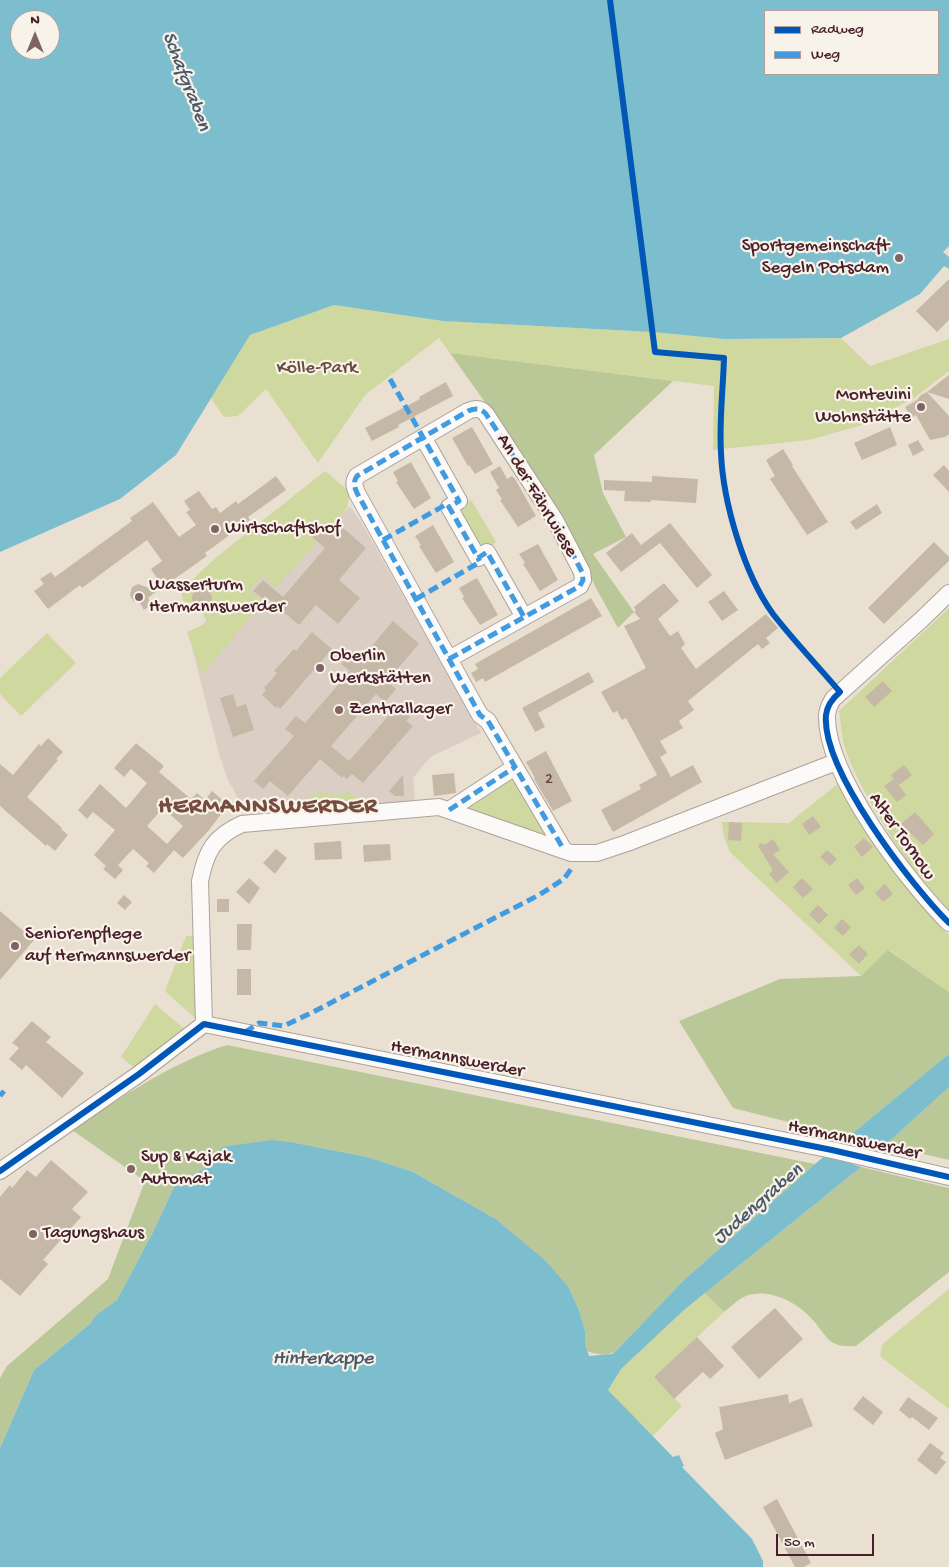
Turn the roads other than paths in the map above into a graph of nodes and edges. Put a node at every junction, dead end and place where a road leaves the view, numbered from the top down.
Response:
1 (423, 437) junction
2 (949, 593) edge
3 (524, 617) junction
4 (449, 660) junction
5 (836, 762) junction
6 (515, 767) junction
7 (448, 810) junction
8 (564, 850) junction
9 (949, 924) edge
10 (204, 1024) junction
11 (0, 1171) edge
12 (949, 1177) edge

1 - 3 street
1 - 3 street, An der Fährwiese
1 - 4 street, An der Fährwiese
2 - 5 street, Alter Tornow
3 - 4 street, An der Fährwiese
4 - 6 street, An der Fährwiese
5 - 8 street
5 - 9 street, Alter Tornow
6 - 7 street
6 - 8 street, An der Fährwiese
7 - 8 street
7 - 10 street
10 - 11 street
10 - 12 street, Hermannswerder

